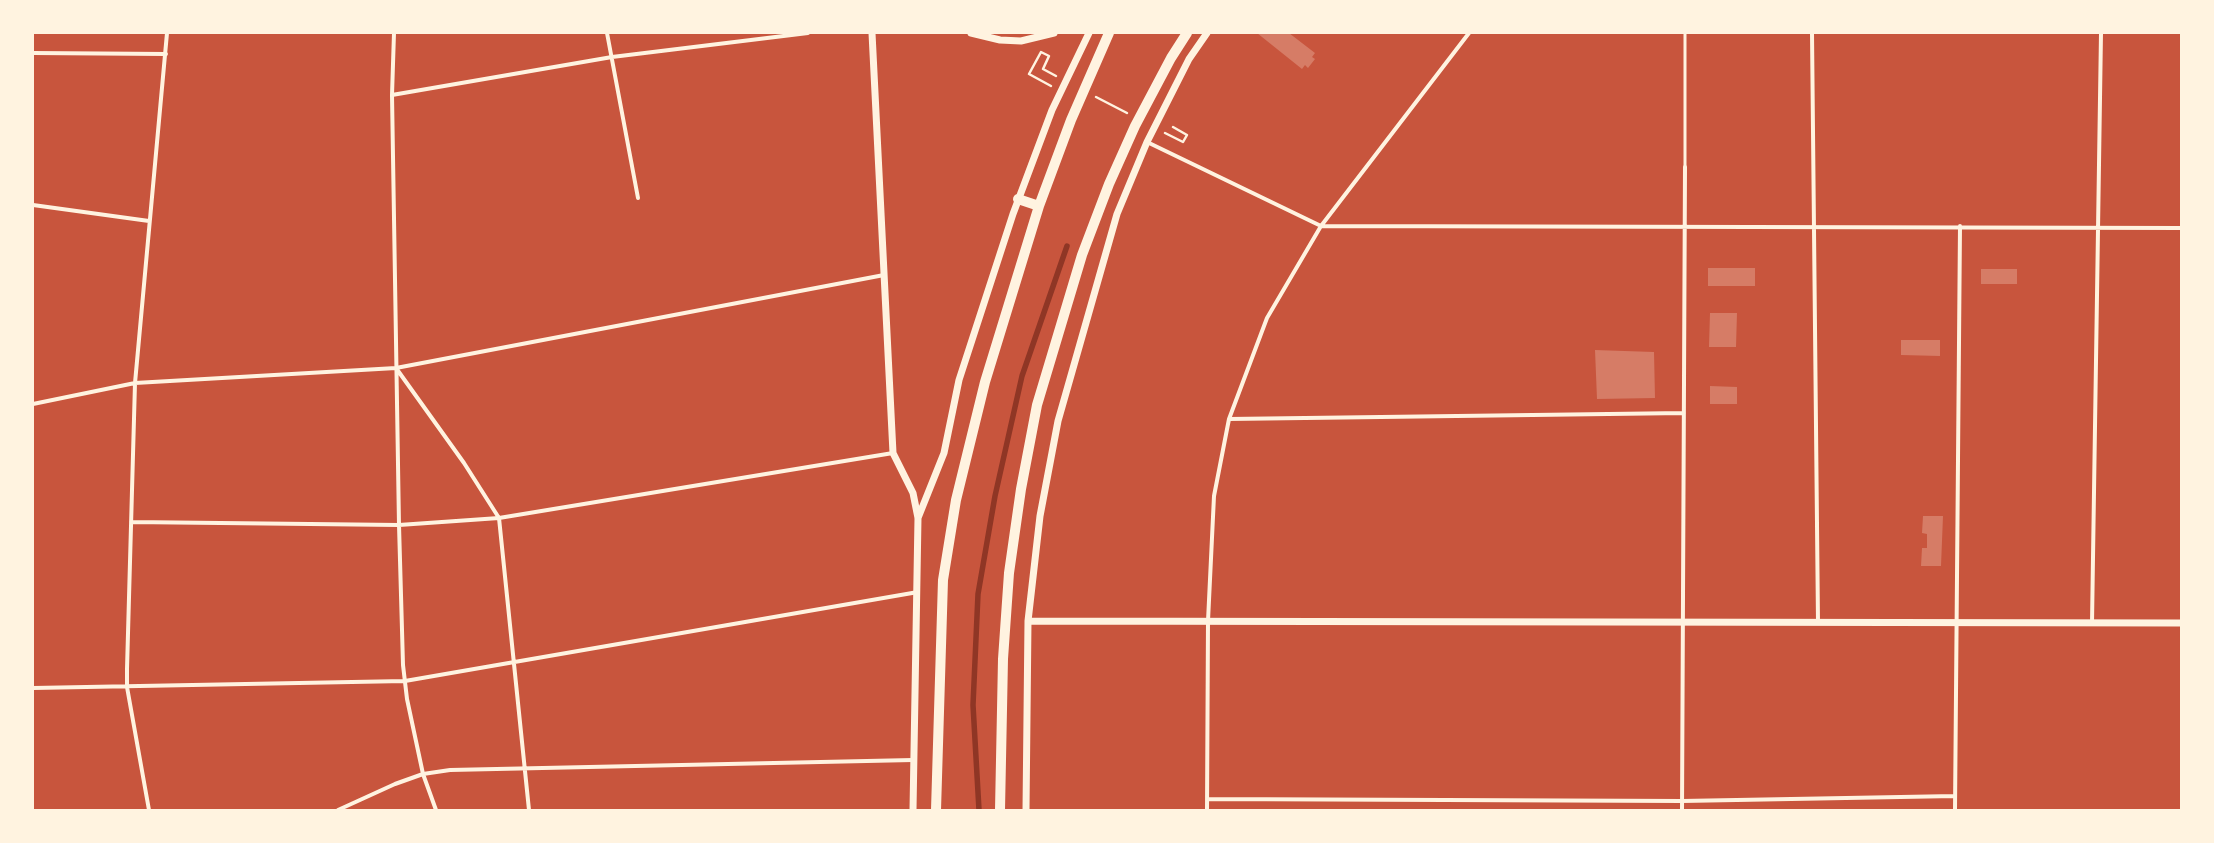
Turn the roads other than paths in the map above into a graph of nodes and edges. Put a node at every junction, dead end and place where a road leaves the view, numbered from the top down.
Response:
1 (168, 33) edge
2 (394, 33) edge
3 (607, 33) edge
4 (808, 33) edge
5 (872, 33) edge
6 (971, 33) edge
7 (1054, 33) edge
8 (1089, 33) edge
9 (1109, 33) edge
10 (1187, 33) edge
11 (1207, 33) edge
12 (1469, 33) edge
13 (1685, 33) edge
14 (1812, 33) edge
15 (2101, 33) edge
16 (33, 53) edge
17 (166, 54) junction
18 (612, 57) junction
19 (392, 95) junction
20 (1147, 142) junction
21 (1685, 167) joint
22 (638, 198) dead end
23 (1018, 199) junction
24 (33, 205) edge
25 (1039, 206) junction
26 (149, 221) junction
27 (1321, 226) junction
28 (1684, 226) junction
29 (1960, 226) junction
30 (1814, 228) junction
31 (2098, 228) junction
32 (2181, 228) edge
33 (884, 275) junction
34 (396, 368) junction
35 (135, 383) junction
36 (33, 404) edge
37 (1684, 413) junction
38 (1229, 419) junction
39 (893, 453) junction
40 (498, 518) junction
41 (918, 518) junction
42 (131, 522) junction
43 (399, 525) junction
44 (918, 592) junction
45 (1028, 621) junction
46 (1208, 621) junction
47 (1683, 622) junction
48 (1818, 622) junction
49 (1957, 623) junction
50 (2092, 623) junction
51 (2181, 623) edge
52 (514, 662) junction
53 (405, 681) junction
54 (127, 687) junction
55 (33, 688) edge
56 (913, 760) junction
57 (525, 767) junction
58 (423, 774) junction
59 (1955, 796) junction
60 (1207, 799) junction
61 (1682, 801) junction
62 (149, 810) edge
63 (338, 810) edge
64 (436, 810) edge
65 (529, 810) edge
66 (913, 810) edge
67 (936, 810) edge
68 (1000, 810) edge
69 (1026, 810) edge
70 (1206, 810) edge
71 (1682, 810) edge
72 (1955, 810) edge

1 - 17 street
2 - 19 street
3 - 18 street
4 - 18 street
5 - 33 street
6 - 7 street
8 - 23 street
9 - 25 main road
10 - 68 main road
11 - 20 street
12 - 27 street
13 - 21 lane
14 - 30 street
15 - 31 street
16 - 17 street
17 - 26 street
18 - 19 street
18 - 22 street
19 - 34 street
20 - 27 street
20 - 45 street
21 - 28 street
23 - 25 main road
23 - 41 street
24 - 26 street
25 - 67 main road
26 - 35 street
27 - 28 street
27 - 38 street
28 - 30 street
28 - 37 street
29 - 30 street
29 - 31 street
29 - 49 street
30 - 48 street
31 - 32 street
31 - 50 street
33 - 34 street
33 - 39 street
34 - 35 street
34 - 40 street
34 - 43 street
35 - 36 street
35 - 42 street
37 - 38 street
37 - 47 street
38 - 46 street
39 - 40 street
39 - 41 street
40 - 43 street
40 - 52 street
41 - 44 street
42 - 43 street
42 - 54 street
43 - 53 street
44 - 52 street
44 - 56 street
45 - 46 street
45 - 69 street
46 - 47 street
46 - 60 street
47 - 48 street
47 - 61 street
48 - 49 street
49 - 50 street
49 - 59 street
50 - 51 street
52 - 53 street
52 - 57 street
53 - 54 street
53 - 58 street
54 - 55 street
54 - 62 street
56 - 57 street
56 - 66 street
57 - 58 street
57 - 65 street
58 - 63 street
58 - 64 street
59 - 61 street
59 - 72 street
60 - 61 street
60 - 70 street
61 - 71 street

